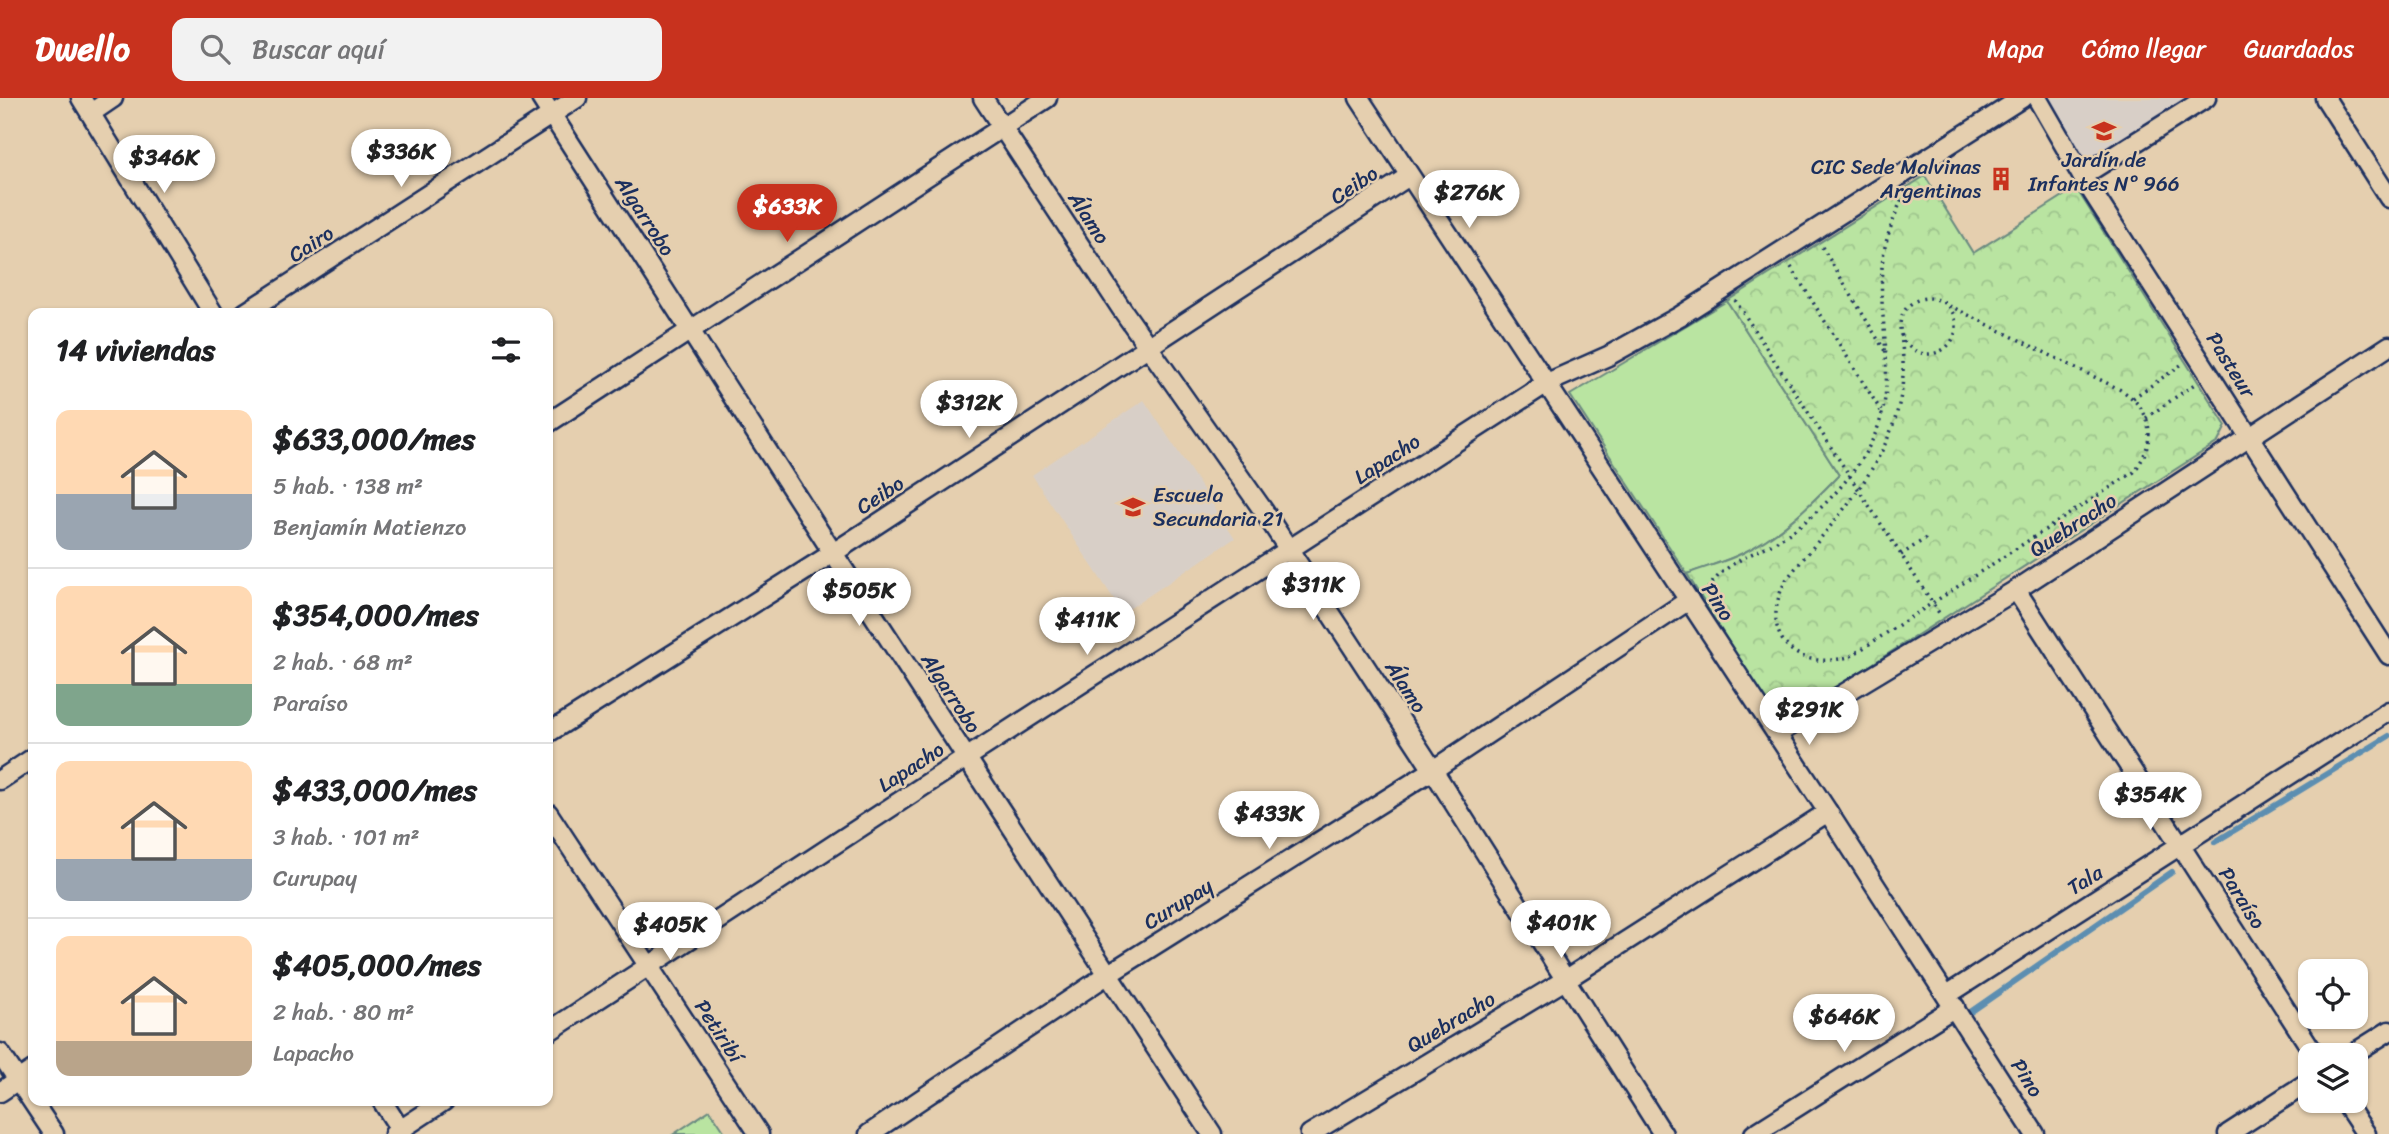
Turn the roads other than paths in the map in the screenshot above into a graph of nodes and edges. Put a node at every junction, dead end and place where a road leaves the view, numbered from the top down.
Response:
1 (113, 98) edge
2 (541, 98) edge
3 (577, 98) edge
4 (984, 98) edge
5 (1047, 98) edge
6 (1359, 98) edge
7 (2022, 98) edge
8 (2037, 98) edge
9 (2206, 98) edge
10 (2325, 98) edge
11 (86, 105) edge
12 (552, 114) junction
13 (1002, 127) junction
14 (1409, 176) junction
15 (2082, 176) junction
16 (2389, 198) edge
17 (210, 308) edge
18 (253, 308) edge
19 (691, 330) junction
20 (1148, 346) junction
21 (2389, 346) edge
22 (1547, 383) junction
23 (553, 420) edge
24 (2249, 437) junction
25 (1289, 550) junction
26 (833, 553) junction
27 (2016, 590) junction
28 (1693, 606) junction
29 (2389, 655) edge
30 (2389, 711) edge
31 (553, 730) edge
32 (1777, 734) junction
33 (966, 758) junction
34 (28, 761) edge
35 (1433, 770) junction
36 (0, 780) edge
37 (1828, 811) junction
38 (553, 821) edge
39 (2182, 845) junction
40 (649, 965) junction
41 (1107, 975) junction
42 (1565, 981) junction
43 (1951, 1001) junction
44 (553, 1029) edge
45 (2389, 1031) edge
46 (2307, 1043) edge
47 (2368, 1044) edge
48 (0, 1053) edge
49 (28, 1073) edge
50 (17, 1081) junction
51 (2298, 1090) edge
52 (0, 1092) edge
53 (28, 1097) edge
54 (34, 1106) edge
55 (385, 1106) edge
56 (437, 1106) edge
57 (2352, 1113) edge
58 (399, 1132) edge
59 (54, 1134) edge
60 (759, 1134) edge
61 (869, 1134) edge
62 (1212, 1134) edge
63 (1310, 1134) edge
64 (1663, 1134) edge
65 (1754, 1134) edge
66 (2035, 1134) edge
67 (2228, 1134) edge
68 (2366, 1134) edge

1 - 11 street
2 - 12 street, Algarrobo
3 - 12 street, Cairo
4 - 13 street, Álamo
5 - 13 street
6 - 14 street, Pino
7 - 22 street, Lapacho
8 - 15 street, Pasteur
9 - 15 street
10 - 16 street
11 - 17 street
12 - 18 street, Cairo
12 - 19 street, Algarrobo
13 - 19 street
13 - 20 street, Álamo
14 - 20 street, Ceibo
14 - 22 street, Pino
15 - 24 street, Pasteur
19 - 23 street
19 - 26 street, Algarrobo
20 - 25 street, Álamo
20 - 26 street, Ceibo
21 - 24 street, Quebracho
22 - 25 street, Lapacho
22 - 28 street, Pino
24 - 27 street, Quebracho
24 - 29 street, Pasteur
25 - 33 street, Lapacho
25 - 35 street, Álamo
26 - 31 street, Ceibo
26 - 33 street, Algarrobo
27 - 32 street, Quebracho
27 - 39 street, Paraíso
28 - 32 street, Pino
28 - 35 street, Curupay
30 - 39 street, Tala
32 - 37 street, Pino
33 - 40 street, Lapacho
33 - 41 street, Algarrobo
34 - 36 street
35 - 41 street, Curupay
35 - 42 street, Álamo
37 - 42 street, Quebracho
37 - 43 street, Pino
38 - 40 street, Petiribí
39 - 43 street, Tala
39 - 46 street, Paraíso
40 - 44 street, Lapacho
40 - 60 street, Petiribí
41 - 61 street, Curupay
41 - 62 street, Algarrobo
42 - 63 street, Quebracho
42 - 64 street, Álamo
43 - 65 street, Tala
43 - 66 street, Pino
45 - 47 street
48 - 50 street
49 - 50 street
50 - 52 street
50 - 53 street
51 - 67 street
54 - 59 street
55 - 58 street
56 - 58 street
57 - 68 street

